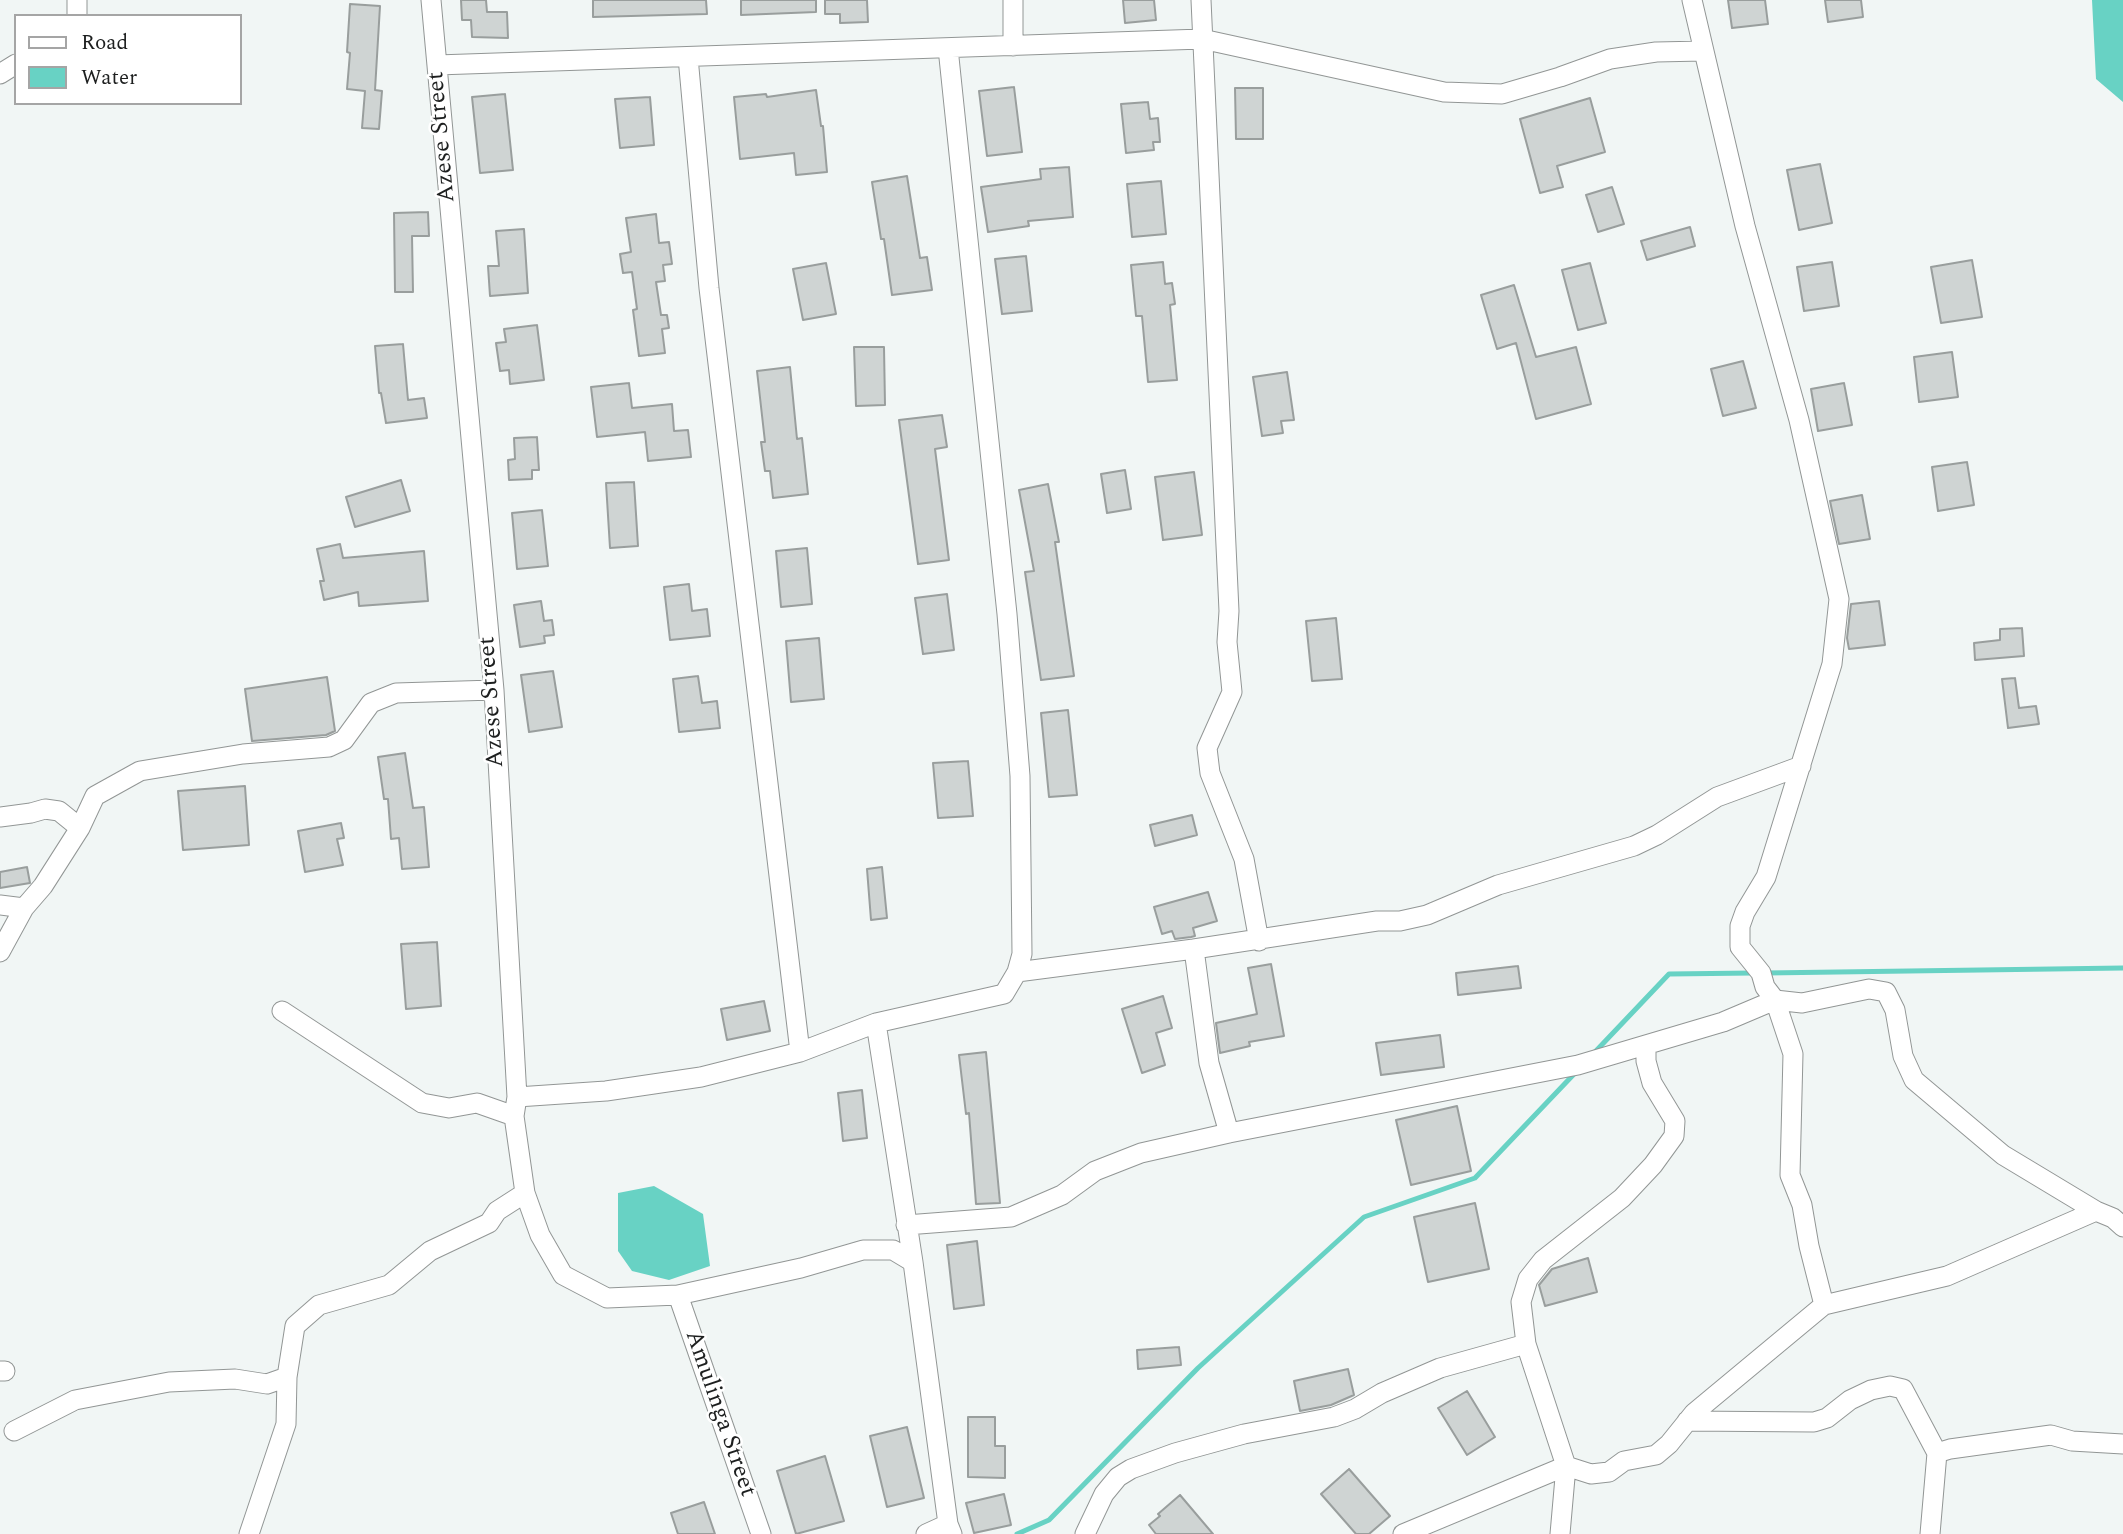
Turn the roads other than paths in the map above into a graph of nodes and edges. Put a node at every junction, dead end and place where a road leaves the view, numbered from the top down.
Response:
1 (431, 0) edge
2 (1013, 0) edge
3 (1201, 0) edge
4 (1692, 0) edge
5 (1202, 39) junction
6 (1013, 46) junction
7 (948, 48) junction
8 (1703, 51) junction
9 (688, 57) junction
10 (437, 65) junction
11 (494, 690) junction
12 (1801, 766) junction
13 (0, 817) edge
14 (80, 828) junction
15 (0, 905) edge
16 (24, 908) junction
17 (1259, 941) junction
18 (1194, 949) junction
19 (0, 952) edge
20 (1017, 972) junction
21 (1775, 1000) junction
22 (282, 1011) dead end
23 (876, 1023) junction
24 (1646, 1046) junction
25 (800, 1052) junction
26 (516, 1106) junction
27 (1229, 1133) junction
28 (525, 1193) junction
29 (2096, 1211) junction
30 (906, 1224) junction
31 (2123, 1227) edge
32 (913, 1262) junction
33 (678, 1295) junction
34 (1824, 1305) junction
35 (1526, 1344) junction
36 (287, 1377) junction
37 (1687, 1421) junction
38 (14, 1431) dead end
39 (2123, 1444) edge
40 (1937, 1453) junction
41 (1566, 1466) junction
42 (950, 1529) edge
43 (249, 1534) edge
44 (761, 1534) edge
45 (926, 1534) edge
46 (1085, 1534) edge
47 (1403, 1534) edge
48 (1560, 1534) edge
49 (1930, 1534) edge

1 - 10 street, Azese Street
2 - 6 street
3 - 5 street
4 - 8 street
5 - 6 street
5 - 8 street
5 - 17 street
6 - 7 street
7 - 9 street
7 - 20 street
8 - 12 street
9 - 10 street
9 - 25 street
10 - 11 street, Azese Street
11 - 14 street
11 - 26 street, Azese Street
12 - 17 street
12 - 21 street
13 - 14 street
14 - 16 street
15 - 16 street
16 - 19 street
17 - 18 street
18 - 20 street
18 - 27 street
20 - 23 street
21 - 24 street
21 - 29 street
21 - 34 street
22 - 26 street
23 - 25 street
23 - 30 street
24 - 27 street
24 - 35 street
25 - 26 street
26 - 28 street, Azese Street
27 - 30 street
28 - 33 street, Azese Street
28 - 36 street
29 - 31 street
29 - 34 street
30 - 32 street
32 - 33 street, Azese Street
32 - 42 street
33 - 44 street, Amulinga Street
34 - 37 street
35 - 41 street
35 - 46 street
36 - 38 street
36 - 43 street
37 - 40 street
37 - 41 street
39 - 40 street
40 - 49 street
41 - 47 street
41 - 48 street
42 - 45 street

